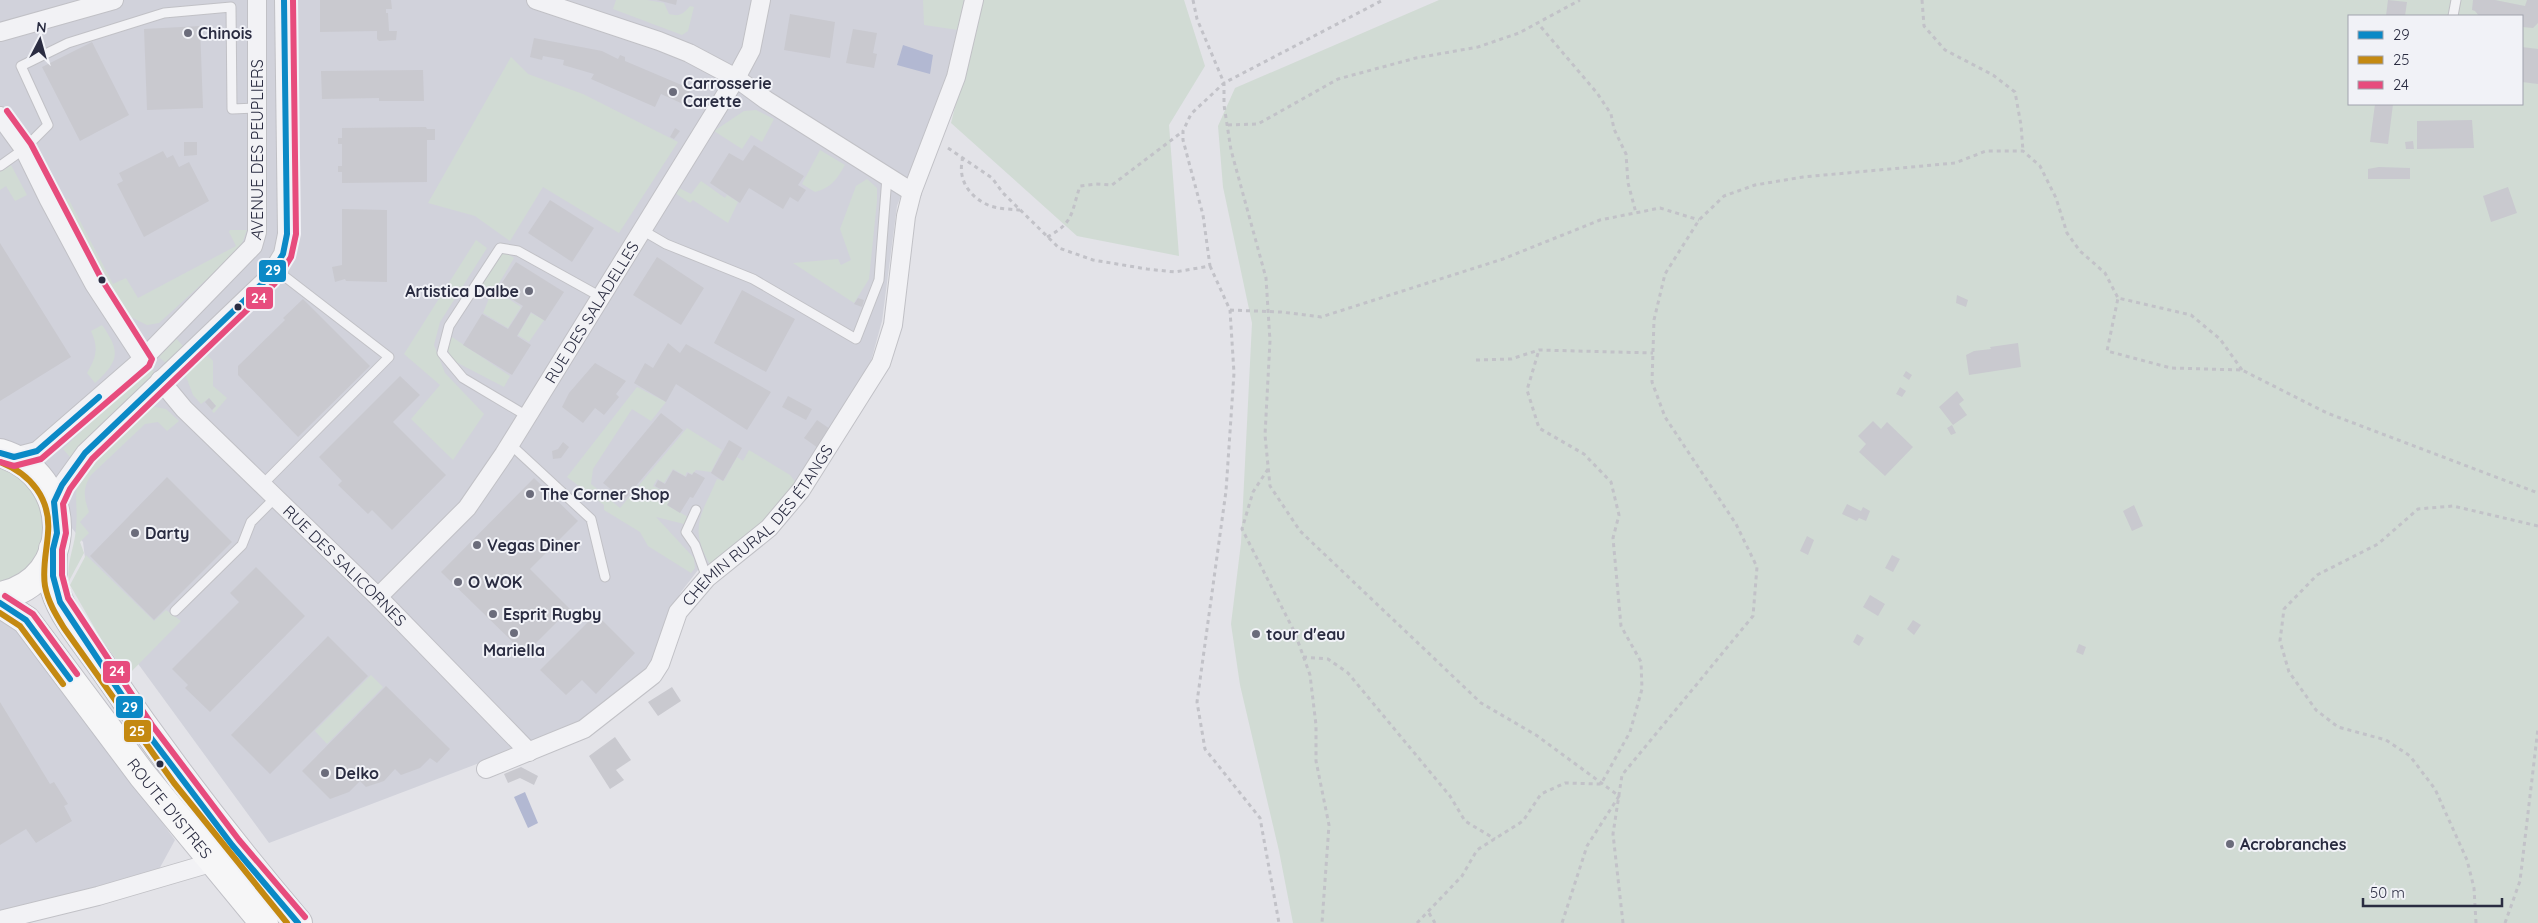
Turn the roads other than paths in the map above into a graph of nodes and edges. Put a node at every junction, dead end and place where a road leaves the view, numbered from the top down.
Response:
1 (114, 0) edge
2 (257, 0) edge
3 (284, 0) edge
4 (536, 0) edge
5 (761, 0) edge
6 (974, 0) edge
7 (2456, 0) edge
8 (2453, 15) edge
9 (0, 32) edge
10 (736, 78) junction
11 (257, 108) junction
12 (0, 116) edge
13 (24, 149) junction
14 (0, 166) edge
15 (887, 176) junction
16 (912, 192) junction
17 (642, 230) junction
18 (275, 269) junction
19 (600, 297) junction
20 (143, 359) junction
21 (160, 380) junction
22 (527, 416) junction
23 (510, 444) junction
24 (7, 455) edge
25 (262, 485) junction
26 (275, 498) junction
27 (54, 502) junction
28 (696, 510) dead end
29 (53, 548) junction
30 (606, 578) dead end
31 (707, 578) junction
32 (0, 596) edge
33 (378, 597) junction
34 (0, 603) edge
35 (175, 611) dead end
36 (529, 752) junction
37 (486, 769) dead end
38 (214, 862) junction
39 (0, 920) edge
40 (264, 923) edge
41 (298, 923) edge

1 - 9 street
2 - 11 street, AVENUE DES PEUPLIERS
3 - 18 street, AVENUE DES PEUPLIERS
4 - 10 street
5 - 10 street, RUE DES SALADELLES
6 - 16 street, CHEMIN RURAL DES ÉTANGS
7 - 8 lane
10 - 15 street
10 - 17 street, RUE DES SALADELLES
11 - 13 lane
11 - 20 street, AVENUE DES PEUPLIERS
12 - 13 street
13 - 14 lane
13 - 20 street
15 - 16 street
15 - 17 lane
16 - 31 street, CHEMIN RURAL DES ÉTANGS
17 - 19 street, RUE DES SALADELLES
18 - 21 street, AVENUE DES PEUPLIERS
18 - 25 lane
19 - 22 street, RUE DES SALADELLES
19 - 22 lane
20 - 24 street, AVENUE DES PEUPLIERS
21 - 25 street, RUE DES SALICORNES
21 - 27 street, AVENUE DES PEUPLIERS
22 - 23 street, RUE DES SALADELLES
23 - 30 lane
23 - 33 street, RUE DES SALADELLES
24 - 27 main road
25 - 26 street, RUE DES SALICORNES
26 - 33 street, RUE DES SALICORNES
26 - 35 lane
27 - 29 main road
28 - 31 lane
29 - 32 main road
29 - 41 main road, ROUTE D'ISTRES
31 - 36 street, CHEMIN RURAL DES ÉTANGS
33 - 36 street, RUE DES SALICORNES
34 - 38 main road, ROUTE D'ISTRES
36 - 37 street, CHEMIN RURAL DES ÉTANGS
38 - 39 street
38 - 40 main road, ROUTE D'ISTRES

